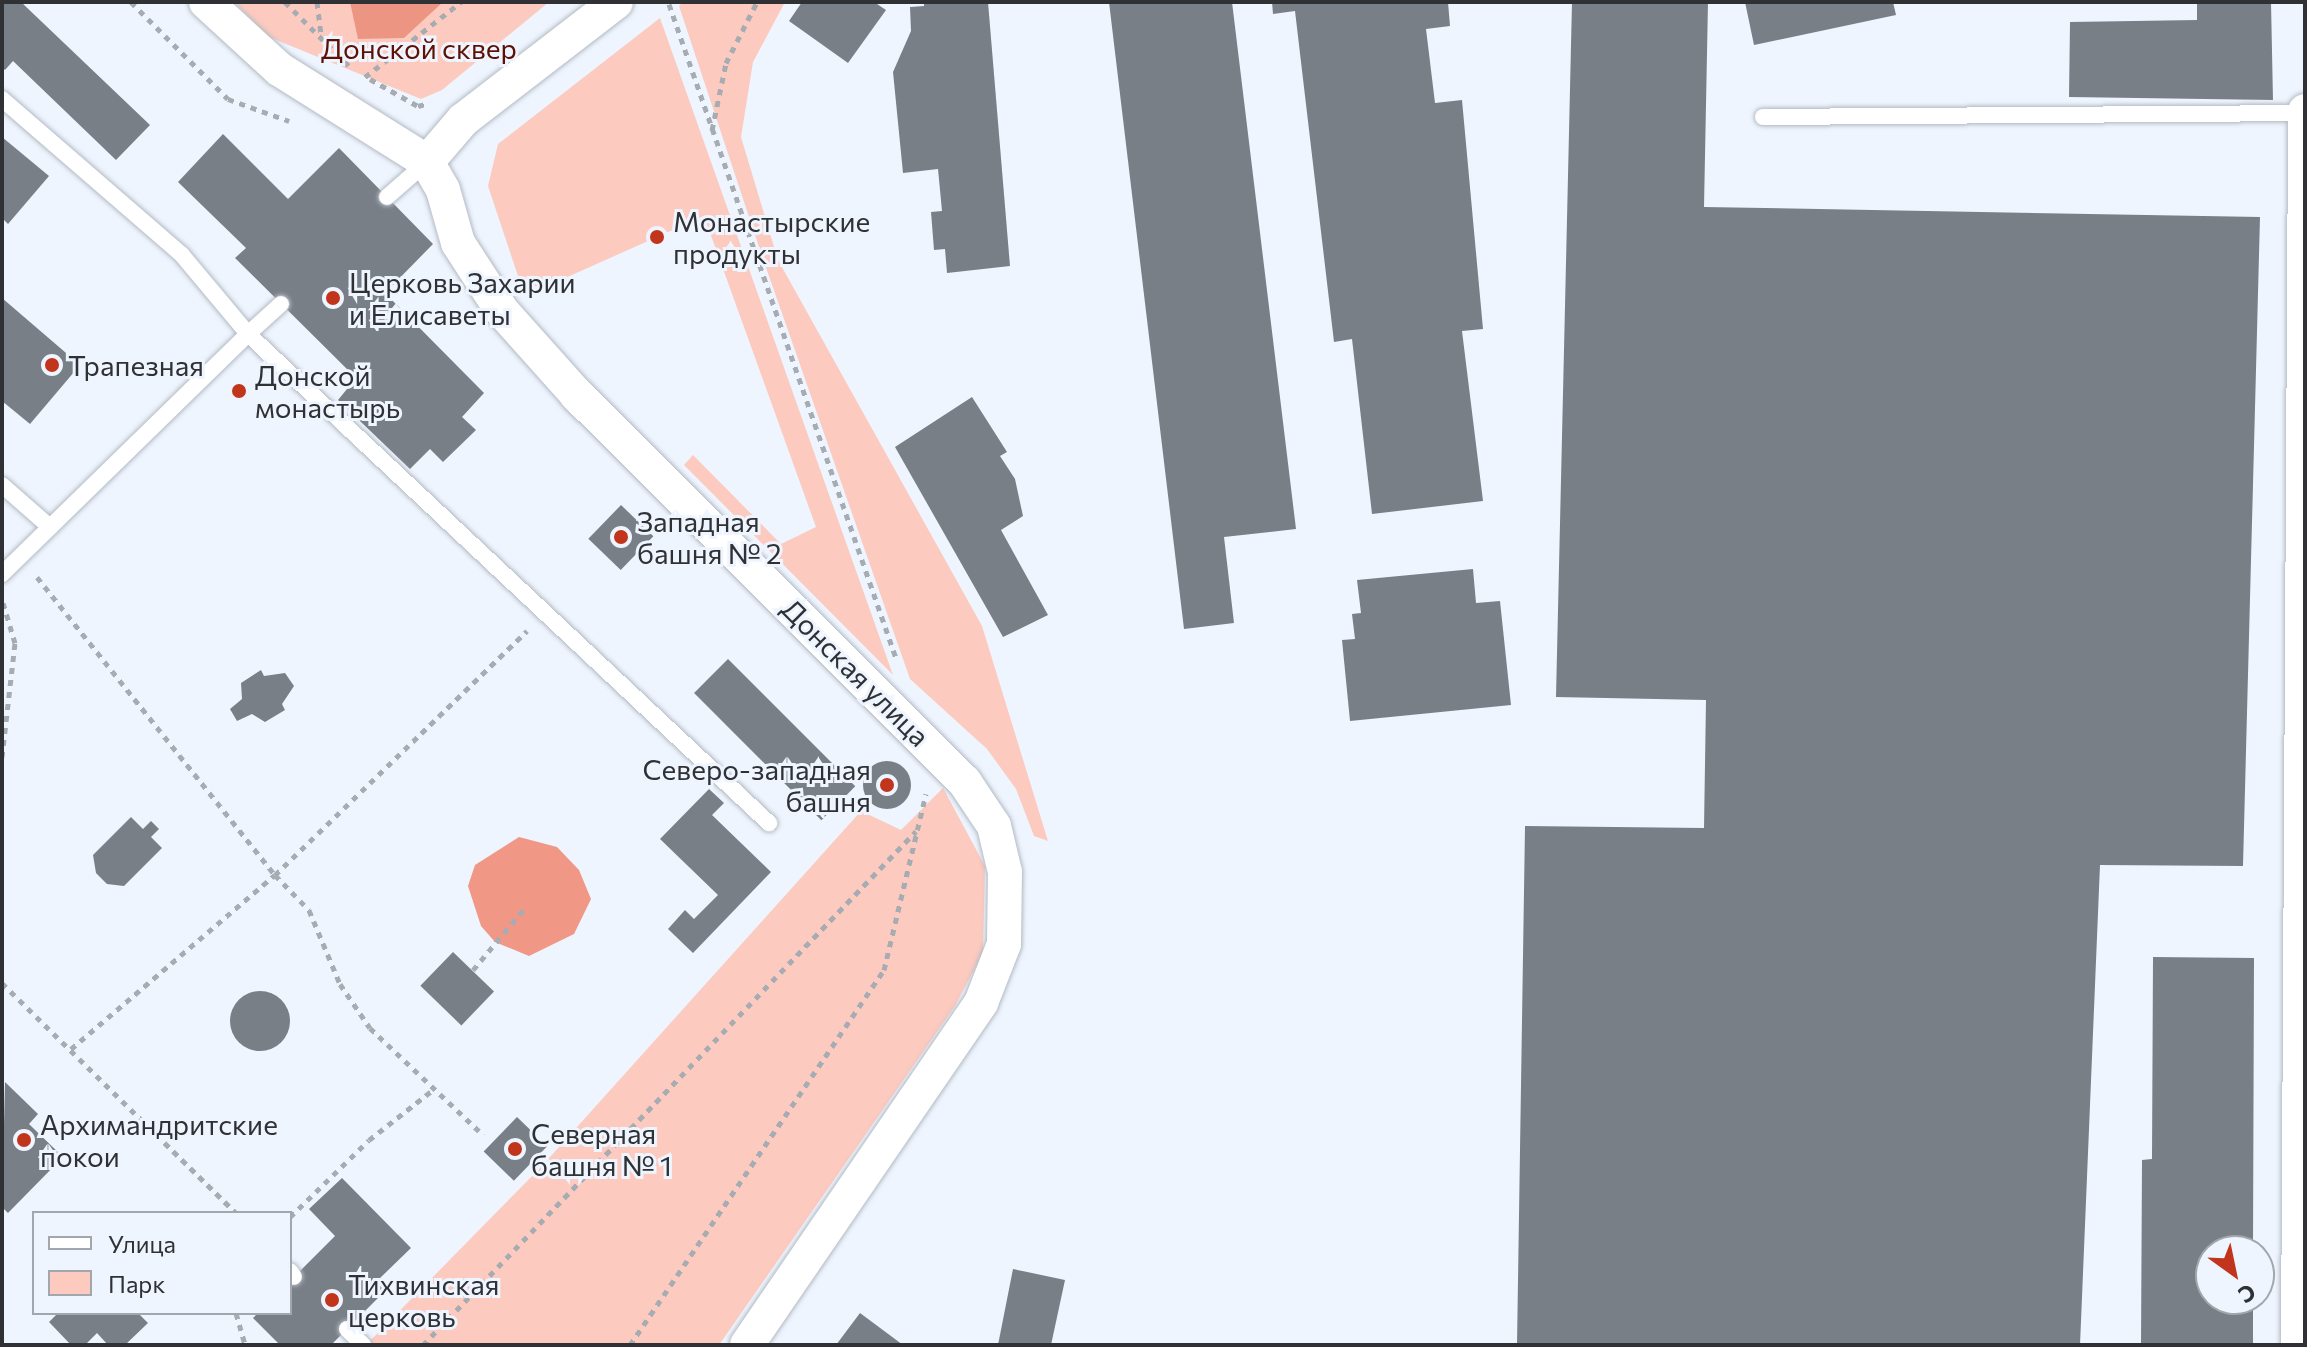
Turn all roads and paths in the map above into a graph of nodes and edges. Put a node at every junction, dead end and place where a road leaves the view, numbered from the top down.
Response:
1 (131, 2) edge
2 (206, 2) edge
3 (285, 2) edge
4 (317, 2) edge
5 (461, 2) edge
6 (616, 2) edge
7 (757, 2) edge
8 (669, 4) dead end
9 (321, 39) junction
10 (365, 77) junction
11 (2, 99) edge
12 (434, 102) dead end
13 (2305, 112) edge
14 (1763, 117) dead end
15 (301, 125) dead end
16 (712, 131) junction
17 (427, 162) junction
18 (387, 197) dead end
19 (281, 304) dead end
20 (248, 334) junction
21 (2, 485) edge
22 (50, 527) junction
23 (21, 557) junction
24 (2, 574) edge
25 (2, 598) edge
26 (2303, 608) edge
27 (547, 612) junction
28 (900, 668) dead end
29 (2, 757) edge
30 (923, 786) dead end
31 (769, 823) dead end
32 (917, 831) junction
33 (275, 875) junction
34 (524, 909) dead end
35 (2302, 937) edge
36 (473, 970) dead end
37 (2, 983) edge
38 (71, 1049) junction
39 (434, 1089) junction
40 (483, 1135) dead end
41 (234, 1211) edge
42 (292, 1215) edge
43 (237, 1315) edge
44 (347, 1329) dead end
45 (245, 1345) edge
46 (363, 1345) edge
47 (423, 1345) edge
48 (630, 1345) edge
49 (747, 1345) edge
50 (2298, 1345) edge

1 - 15 path
2 - 17 street
3 - 9 path
4 - 9 path
5 - 10 path
6 - 17 street
7 - 16 path
8 - 16 path
9 - 10 path
10 - 12 path
11 - 20 lane
13 - 14 lane
13 - 26 street
16 - 28 path
17 - 18 lane
17 - 49 street, Донская улица
19 - 20 lane
20 - 22 lane
20 - 27 lane
21 - 22 lane
22 - 23 lane
23 - 24 lane
23 - 33 path
25 - 29 path
26 - 35 street
27 - 31 lane
27 - 33 path
30 - 32 path
32 - 47 path
32 - 48 path
33 - 38 path
33 - 39 path
34 - 36 path
35 - 50 street
37 - 38 path
38 - 41 path
39 - 40 path
39 - 42 path
43 - 45 path
44 - 46 lane

